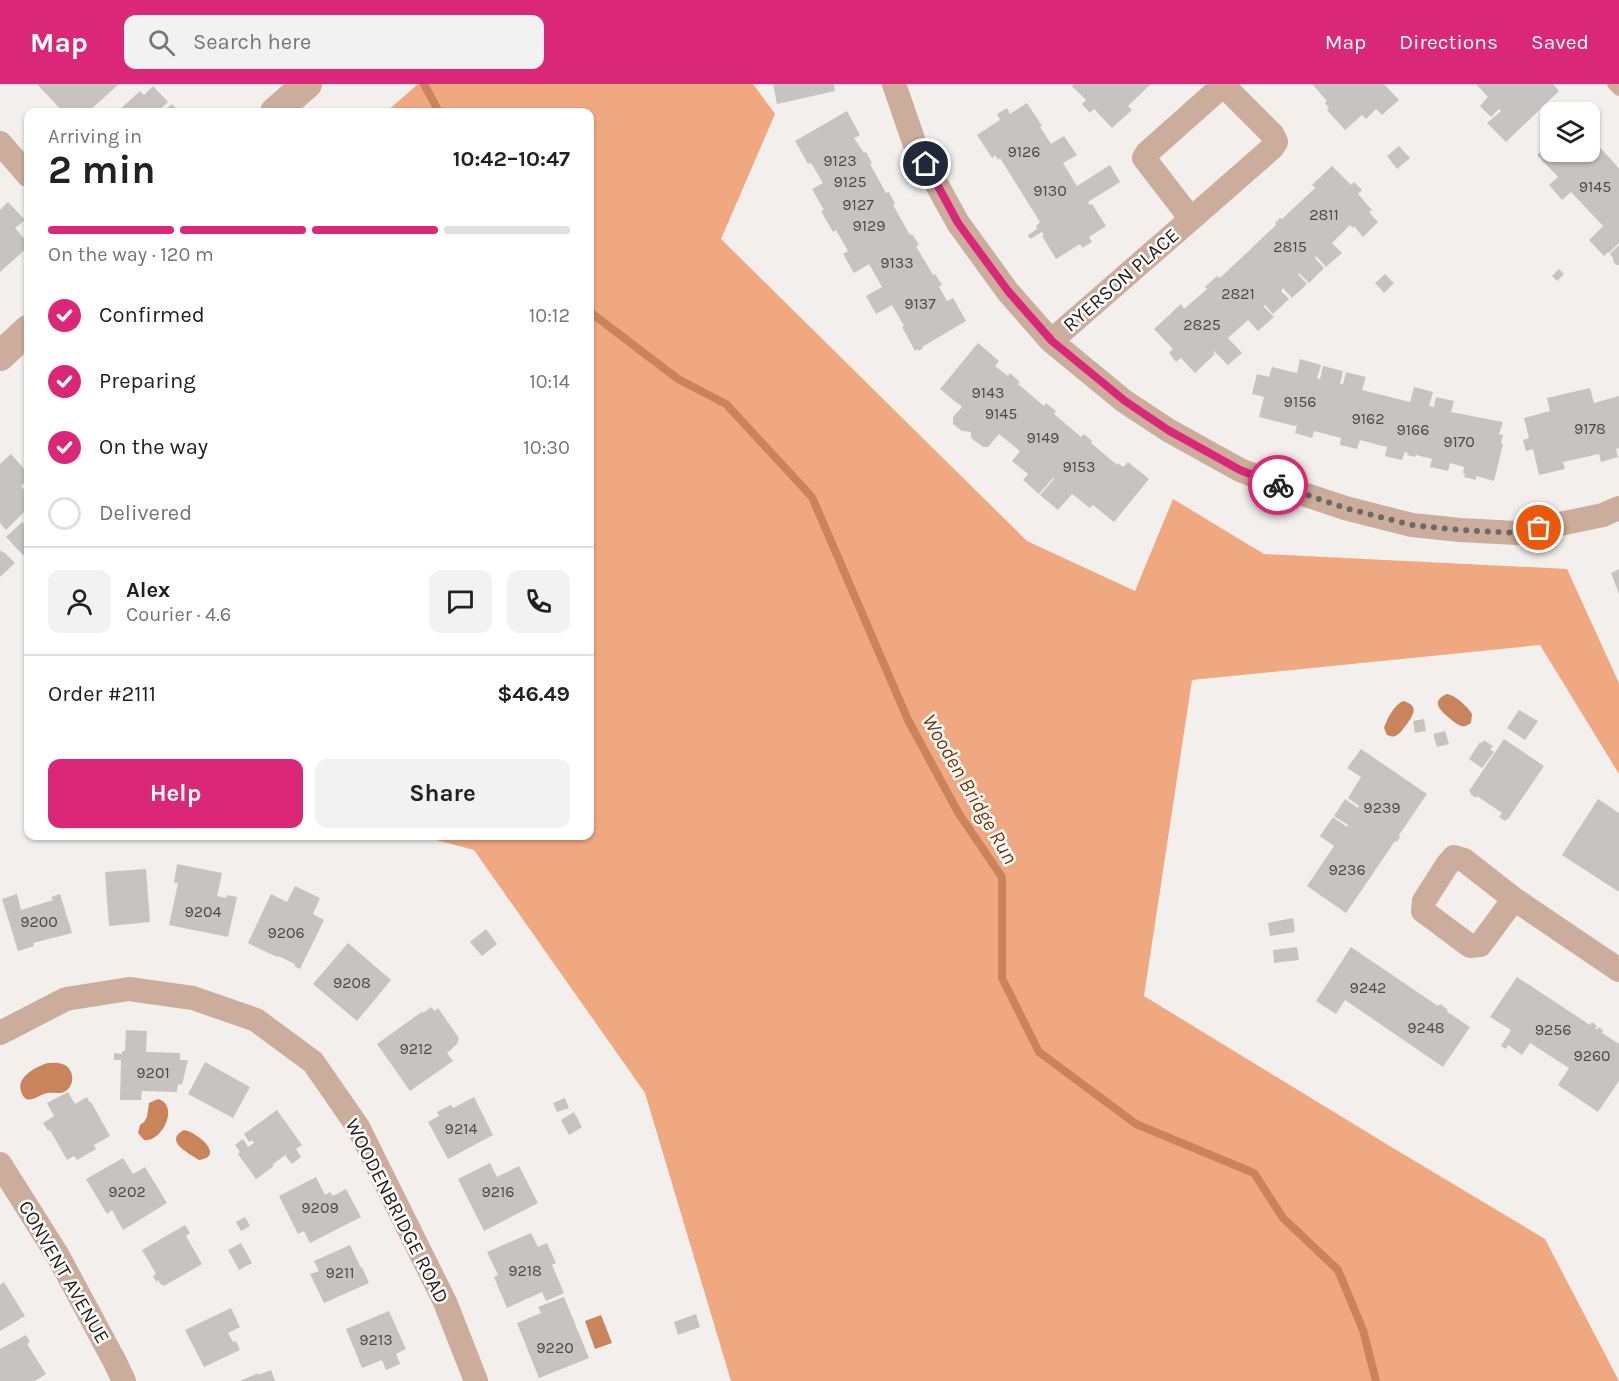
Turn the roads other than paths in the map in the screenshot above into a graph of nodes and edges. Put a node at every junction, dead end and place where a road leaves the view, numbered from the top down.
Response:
1 (307, 84) edge
2 (894, 84) edge
3 (1613, 84) edge
4 (1619, 90) edge
5 (280, 108) edge
6 (0, 143) edge
7 (24, 170) edge
8 (1191, 219) junction
9 (24, 334) edge
10 (1052, 341) junction
11 (0, 356) edge
12 (1619, 508) edge
13 (1514, 899) dead end
14 (1619, 970) edge
15 (0, 1033) edge
16 (0, 1164) edge
17 (124, 1381) edge
18 (476, 1381) edge

1 - 5 street
2 - 10 street
3 - 4 lane
6 - 7 street
8 - 8 street, RYERSON PLACE
8 - 10 street, RYERSON PLACE
9 - 11 street
10 - 12 street
13 - 14 street
15 - 18 street, WOODENBRIDGE ROAD
16 - 17 street, CONVENT AVENUE

